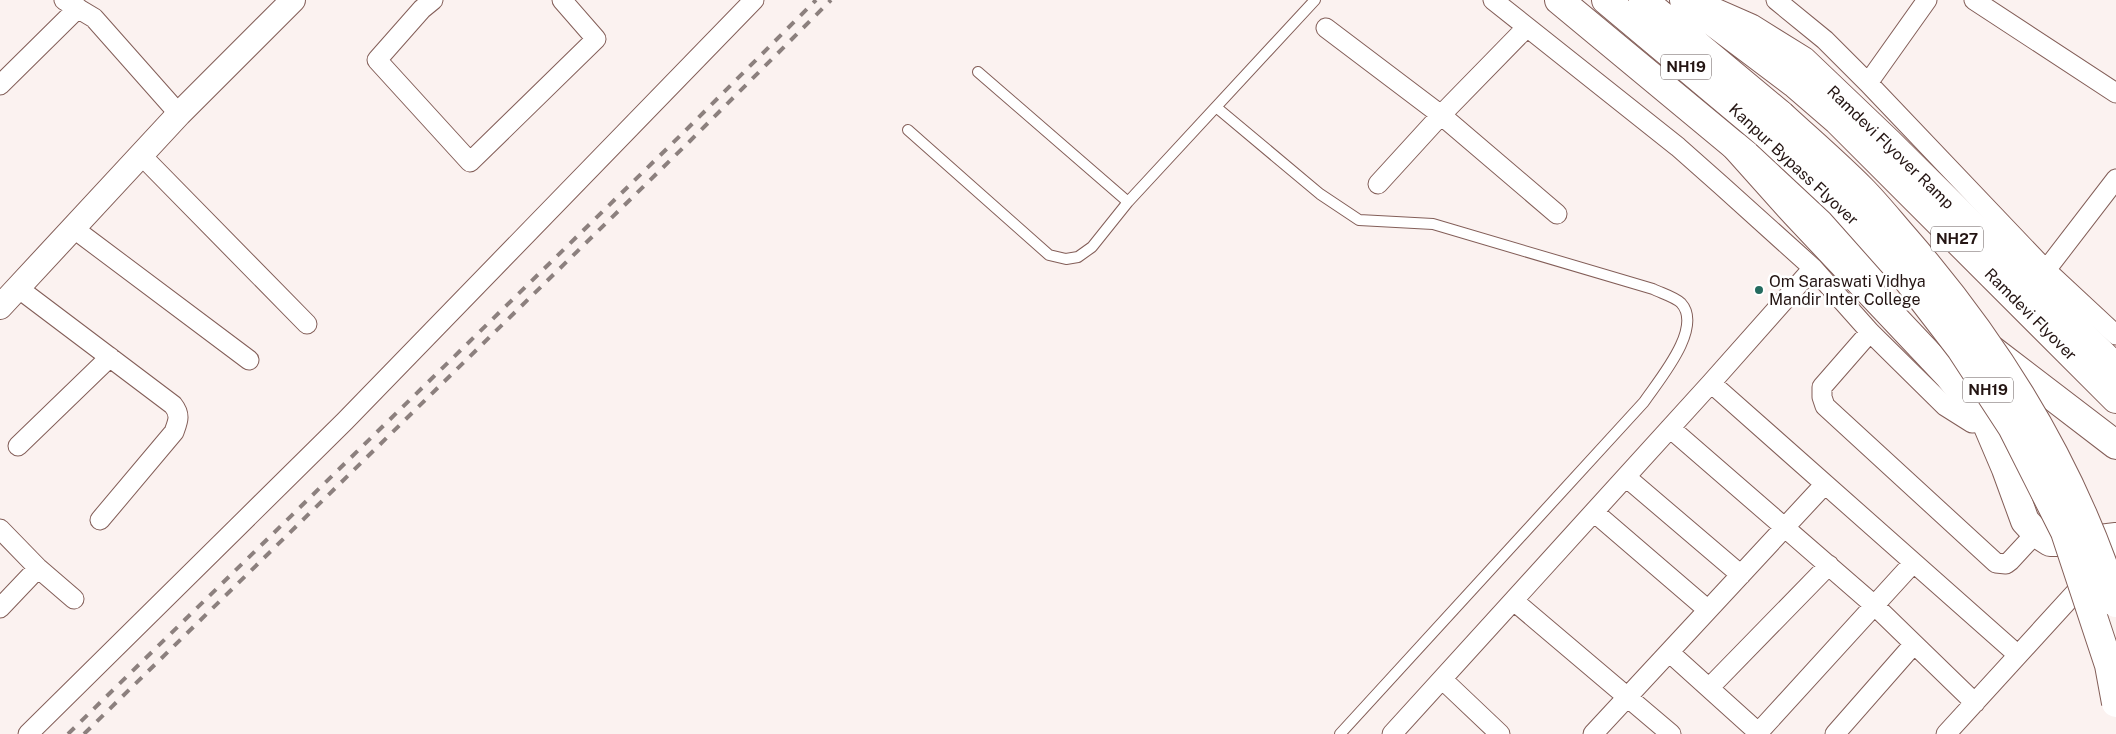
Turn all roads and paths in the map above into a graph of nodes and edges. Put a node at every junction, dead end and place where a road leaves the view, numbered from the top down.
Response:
1 (293, 0) edge
2 (562, 0) edge
3 (754, 0) edge
4 (1315, 0) edge
5 (1493, 0) edge
6 (1559, 0) edge
7 (1606, 0) edge
8 (1643, 0) edge
9 (1685, 0) edge
10 (1776, 0) edge
11 (1926, 0) edge
12 (1974, 0) edge
13 (422, 3) edge
14 (71, 4) edge
15 (1527, 27) junction
16 (1326, 28) dead end
17 (978, 72) dead end
18 (1798, 72) junction
19 (1868, 83) junction
20 (0, 85) edge
21 (2116, 94) edge
22 (1216, 107) junction
23 (179, 114) junction
24 (1441, 115) junction
25 (1773, 124) junction
26 (908, 130) dead end
27 (1735, 146) junction
28 (141, 154) junction
29 (2116, 179) edge
30 (1378, 184) dead end
31 (1128, 202) junction
32 (1557, 214) dead end
33 (73, 228) junction
34 (1813, 268) junction
35 (2046, 270) junction
36 (18, 288) junction
37 (0, 307) edge
38 (307, 324) dead end
39 (1870, 332) junction
40 (2116, 335) edge
41 (110, 357) junction
42 (249, 360) dead end
43 (2116, 368) edge
44 (1711, 383) junction
45 (2116, 398) edge
46 (1986, 422) junction
47 (1670, 428) junction
48 (2116, 445) edge
49 (18, 446) dead end
50 (1626, 477) junction
51 (1825, 484) junction
52 (1594, 512) junction
53 (100, 520) dead end
54 (1786, 527) junction
55 (0, 529) edge
56 (2036, 533) junction
57 (2116, 537) edge
58 (2116, 548) edge
59 (1913, 563) junction
60 (1829, 565) junction
61 (38, 568) junction
62 (1741, 575) junction
63 (74, 599) dead end
64 (1514, 601) junction
65 (2116, 603) edge
66 (1874, 606) junction
67 (0, 608) edge
68 (1708, 610) junction
69 (1914, 644) junction
70 (1669, 652) junction
71 (2018, 655) junction
72 (1442, 679) junction
73 (1709, 688) junction
74 (1628, 696) junction
75 (1975, 703) junction
76 (2116, 703) edge
77 (1395, 733) edge
78 (28, 734) edge
79 (1340, 734) edge
80 (1500, 734) edge
81 (1593, 734) edge
82 (1671, 734) edge
83 (1759, 734) edge
84 (1835, 734) edge
85 (1946, 734) edge

1 - 23 street
2 - 13 street
3 - 78 street
4 - 22 lane
5 - 15 street
6 - 27 main road
7 - 25 main road, Kanpur Bypass Flyover / NH19
8 - 25 main road, Kanpur Bypass Flyover / NH19
9 - 18 main road, NH27
10 - 19 street
11 - 19 street
12 - 21 street
14 - 20 street
14 - 23 street
15 - 24 street
15 - 34 street
16 - 24 street
17 - 31 lane
18 - 43 main road, Ramdevi Flyover Ramp
18 - 45 main road, Ramdevi Flyover / NH27
19 - 35 street
22 - 31 lane
22 - 79 lane
23 - 28 street
24 - 30 street
24 - 32 street
25 - 65 main road, Kanpur Bypass Flyover / NH19, bridge
25 - 76 main road, Kanpur Bypass Flyover / NH19, bridge
26 - 31 lane
27 - 46 main road
27 - 48 main road
28 - 33 street
28 - 38 street
29 - 35 street
33 - 36 street
33 - 42 street
34 - 39 street
34 - 44 street
35 - 40 street
36 - 37 street
36 - 41 street
39 - 46 street
39 - 56 street
41 - 49 street
41 - 53 street
44 - 47 street
44 - 51 street
46 - 56 main road
47 - 50 street
47 - 54 street
50 - 52 street
50 - 62 street
51 - 54 street
51 - 59 street
52 - 64 street
52 - 68 street
54 - 60 street
54 - 62 street
55 - 61 street
56 - 57 main road
58 - 71 street
59 - 66 street
59 - 71 street
60 - 66 street
60 - 73 street
61 - 63 street
61 - 67 street
62 - 68 street
64 - 72 street
64 - 74 street
66 - 69 street
66 - 83 street
68 - 70 street
69 - 75 street
69 - 84 street
70 - 73 street
70 - 74 street
71 - 75 street
72 - 77 street
72 - 80 street
73 - 83 street
74 - 81 street
74 - 82 street
75 - 85 street

